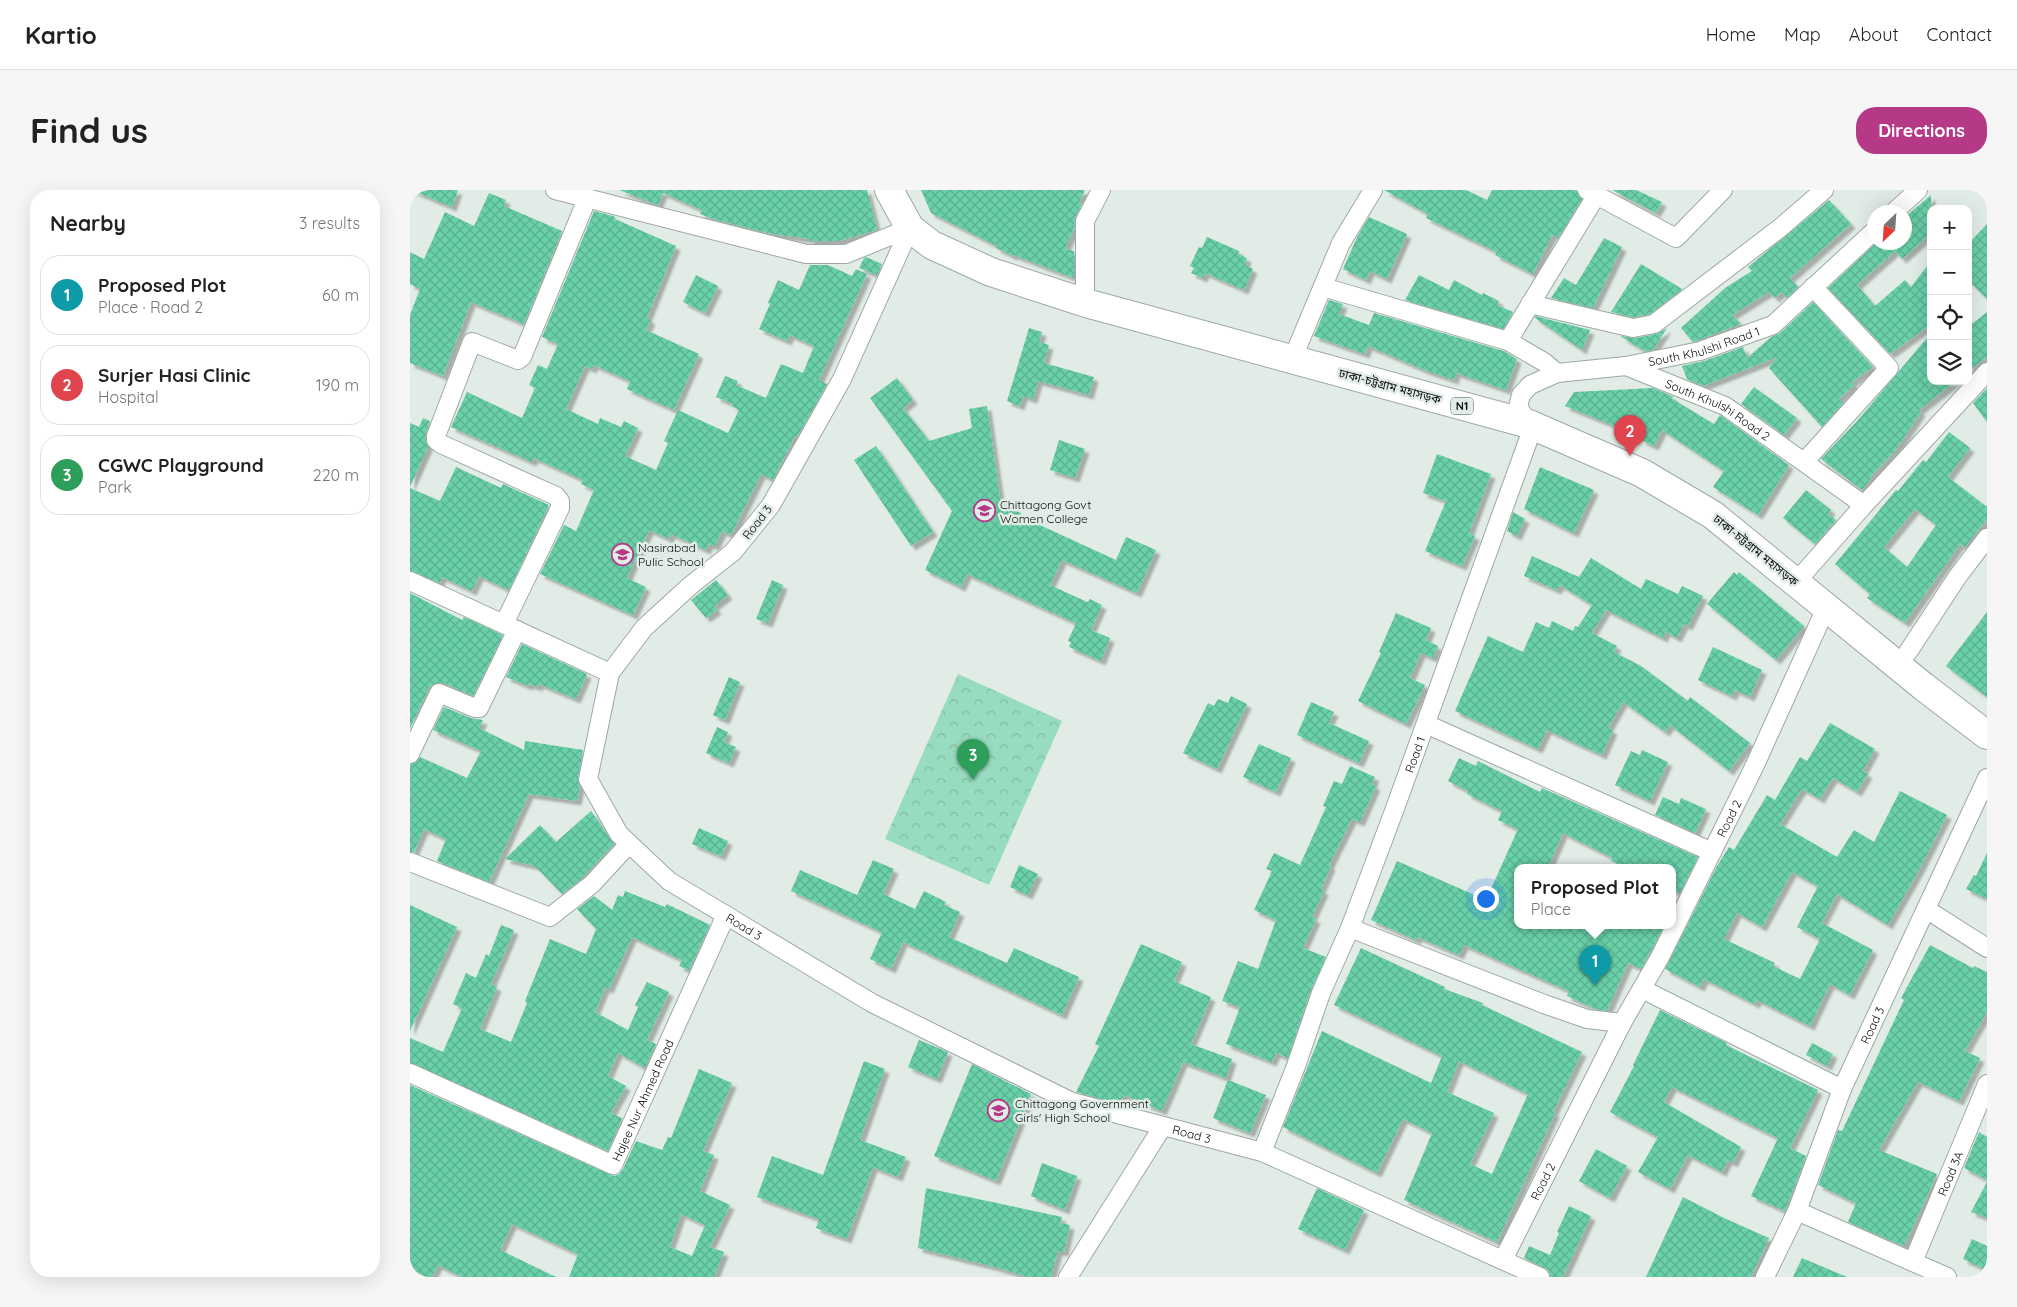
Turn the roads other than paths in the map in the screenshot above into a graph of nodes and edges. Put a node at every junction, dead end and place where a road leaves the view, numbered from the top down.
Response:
1 (555, 190) edge
2 (889, 190) edge
3 (905, 190) edge
4 (1101, 190) edge
5 (1373, 190) edge
6 (1723, 190) edge
7 (1824, 190) edge
8 (1918, 190) edge
9 (1591, 193) edge
10 (587, 199) junction
11 (1902, 205) edge
12 (910, 228) junction
13 (1867, 237) edge
14 (1323, 287) junction
15 (1813, 288) junction
16 (1085, 290) junction
17 (1530, 304) junction
18 (1508, 341) junction
19 (1297, 348) junction
20 (1626, 366) junction
21 (1987, 372) edge
22 (1557, 373) junction
23 (1523, 416) junction
24 (1805, 461) junction
25 (1864, 505) junction
26 (1987, 538) edge
27 (1800, 578) junction
28 (410, 581) edge
29 (1826, 608) junction
30 (511, 627) junction
31 (1908, 652) junction
32 (610, 673) junction
33 (1987, 715) edge
34 (1426, 724) junction
35 (1987, 735) edge
36 (410, 754) edge
37 (1987, 778) edge
38 (629, 844) junction
39 (1712, 852) junction
40 (410, 862) edge
41 (1926, 909) junction
42 (726, 915) junction
43 (1676, 925) edge
44 (1350, 928) junction
45 (1674, 929) edge
46 (1987, 948) edge
47 (1642, 989) junction
48 (1622, 1023) junction
49 (410, 1073) edge
50 (1987, 1084) edge
51 (1842, 1089) junction
52 (1163, 1126) junction
53 (1262, 1152) junction
54 (1797, 1211) junction
55 (1503, 1260) junction
56 (1913, 1262) junction
57 (1068, 1277) edge
58 (1540, 1277) edge
59 (1766, 1277) edge
60 (1947, 1277) edge

1 - 10 street
2 - 12 highway, ঢাকা-চট্টগ্রাম মহাসড়ক / N1
3 - 16 highway, ঢাকা-চট্টগ্রাম মহাসড়ক / N1
4 - 16 street
5 - 14 street
6 - 9 street
7 - 17 street
8 - 11 street
9 - 17 street
10 - 12 street
10 - 30 street
12 - 23 highway, ঢাকা-চট্টগ্রাম মহাসড়ক / N1
12 - 32 street, Road 3
13 - 15 street, South Khulshi Road 1
14 - 18 street
14 - 19 street
15 - 20 street, South Khulshi Road 1
15 - 24 street
16 - 19 highway, ঢাকা-চট্টগ্রাম মহাসড়ক / N1
17 - 18 street
18 - 22 street
19 - 23 highway, ঢাকা-চট্টগ্রাম মহাসড়ক / N1
20 - 22 street, South Khulshi Road 1
20 - 24 street, South Khulshi Road 2
21 - 25 street
22 - 23 street, Road 1
23 - 27 highway, ঢাকা-চট্টগ্রাম মহাসড়ক / N1
23 - 34 street, Road 1
24 - 25 street, South Khulshi Road 2
25 - 27 street
26 - 31 street
27 - 29 highway, ঢাকা-চট্টগ্রাম মহাসড়ক / N1
27 - 31 highway, ঢাকা-চট্টগ্রাম মহাসড়ক / N1
28 - 30 street
29 - 35 highway, ঢাকা-চট্টগ্রাম মহাসড়ক / N1
29 - 39 street, Road 2
30 - 32 street
30 - 36 street
31 - 33 highway, ঢাকা-চট্টগ্রাম মহাসড়ক / N1
32 - 38 street, Road 3
34 - 39 street
34 - 44 street, Road 1
37 - 41 street, Road 3
38 - 40 street
38 - 42 street, Road 3
39 - 43 street, Road 2
41 - 46 street
41 - 51 street, Road 3
42 - 49 street, Hajee Nur Ahmed Road
42 - 52 street, Road 3
44 - 48 street
44 - 53 street, Road 1
45 - 47 street, Road 2
47 - 48 street, Road 2
47 - 51 street
48 - 55 street, Road 2
50 - 56 street, Road 3A
51 - 54 street, Road 3
52 - 53 street, Road 3
52 - 57 street
53 - 55 street, Road 3
54 - 56 street
54 - 59 street, Road 3
55 - 58 street, Road 3
56 - 60 street

